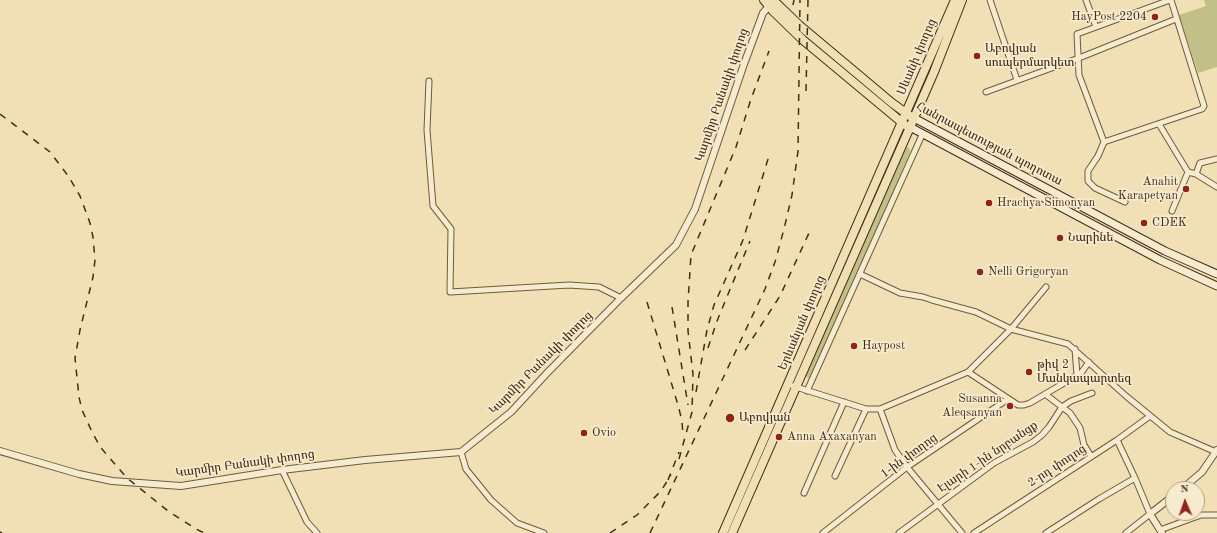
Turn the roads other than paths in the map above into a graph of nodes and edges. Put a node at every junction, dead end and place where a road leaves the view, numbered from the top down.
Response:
1 (955, 0) edge
2 (962, 0) edge
3 (990, 0) edge
4 (1086, 0) edge
5 (1170, 0) edge
6 (771, 4) edge
7 (1176, 19) junction
8 (1096, 28) junction
9 (1079, 58) junction
10 (1017, 80) junction
11 (429, 81) dead end
12 (986, 92) dead end
13 (906, 113) junction
14 (914, 118) junction
15 (901, 122) junction
16 (1159, 124) junction
17 (910, 128) junction
18 (922, 135) junction
19 (1104, 142) junction
20 (1217, 159) edge
21 (1188, 172) junction
22 (1196, 174) junction
23 (1217, 187) edge
24 (1125, 202) dead end
25 (1172, 211) dead end
26 (860, 274) junction
27 (1217, 274) edge
28 (1217, 286) edge
29 (1046, 287) dead end
30 (621, 298) junction
31 (1011, 328) junction
32 (1075, 350) junction
33 (1089, 362) junction
34 (968, 372) junction
35 (1077, 375) junction
36 (792, 385) junction
37 (807, 391) junction
38 (1092, 393) dead end
39 (1045, 394) junction
40 (1008, 399) junction
41 (844, 402) junction
42 (1062, 407) junction
43 (866, 409) junction
44 (880, 409) junction
45 (1150, 416) junction
46 (1117, 440) junction
47 (0, 451) edge
48 (1216, 451) edge
49 (461, 452) junction
50 (1091, 456) junction
51 (1217, 460) edge
52 (1210, 461) junction
53 (907, 468) junction
54 (282, 470) junction
55 (835, 476) dead end
56 (1135, 478) junction
57 (1191, 481) edge
58 (804, 492) dead end
59 (1165, 502) edge
60 (938, 503) junction
61 (1150, 514) junction
62 (1217, 515) edge
63 (1161, 532) edge
64 (318, 533) edge
65 (544, 533) edge
66 (723, 533) edge
67 (732, 533) edge
68 (823, 533) edge
69 (899, 533) edge
70 (962, 533) edge
71 (974, 533) edge
72 (1046, 533) edge
73 (1126, 533) edge

1 - 13 main road, Սևանի փողոց
2 - 14 main road, Սևանի փողոց
3 - 10 street
4 - 8 street
5 - 7 street
5 - 8 street
6 - 13 main road, Հանրապետության պողոտա
6 - 15 main road, Հանրապետության պողոտա
6 - 30 street, Կարմիր Բանակի փողոց
7 - 9 street
7 - 16 street
8 - 9 street
9 - 10 street
9 - 19 street
10 - 12 street
11 - 30 street
13 - 14 main road, Հանրապետության պողոտա
13 - 15 main road, Սևանի փողոց
14 - 17 main road, Սևանի փողոց
14 - 27 main road, Հանրապետության պողոտա
15 - 17 main road, Հանրապետության պողոտա
15 - 36 main road, Երևանյան փողոց
16 - 19 street
16 - 21 street
17 - 18 main road, Հանրապետության պողոտա
17 - 36 main road, Երևանյան փողոց
18 - 26 street
18 - 28 main road, Հանրապետության պողոտա
19 - 24 street
20 - 22 street
21 - 22 street
21 - 25 street
22 - 23 street
26 - 31 street
26 - 37 street
29 - 31 street
30 - 49 street, Կարմիր Բանակի փողոց
31 - 32 street
31 - 34 street
32 - 33 street
32 - 35 street
33 - 35 street
33 - 45 street
34 - 40 street
34 - 44 street
35 - 39 street
36 - 37 street
36 - 66 main road, Երևանյան փողոց
36 - 67 main road, Երևանյան փողոց
37 - 41 street
38 - 42 street
39 - 40 street
39 - 42 street
40 - 53 street, 1-ին փողոց
41 - 43 street
41 - 58 street
42 - 50 street
42 - 60 street, Էլարի 1-ին նրբանցք
43 - 44 street
43 - 55 street
44 - 53 street
45 - 46 street, 2-րդ փողոց
45 - 48 street
46 - 50 street, 2-րդ փողոց
46 - 56 street
47 - 54 street, Կարմիր Բանակի փողոց
48 - 52 street
49 - 54 street, Կարմիր Բանակի փողոց
49 - 65 street
50 - 71 street, 2-րդ փողոց
51 - 52 street
52 - 57 street
53 - 60 street
53 - 68 street, 1-ին փողոց
54 - 64 street
56 - 61 street
56 - 72 street
59 - 61 street
60 - 69 street, Էլարի 1-ին նրբանցք
60 - 70 street
61 - 63 street
61 - 73 street
62 - 63 street

